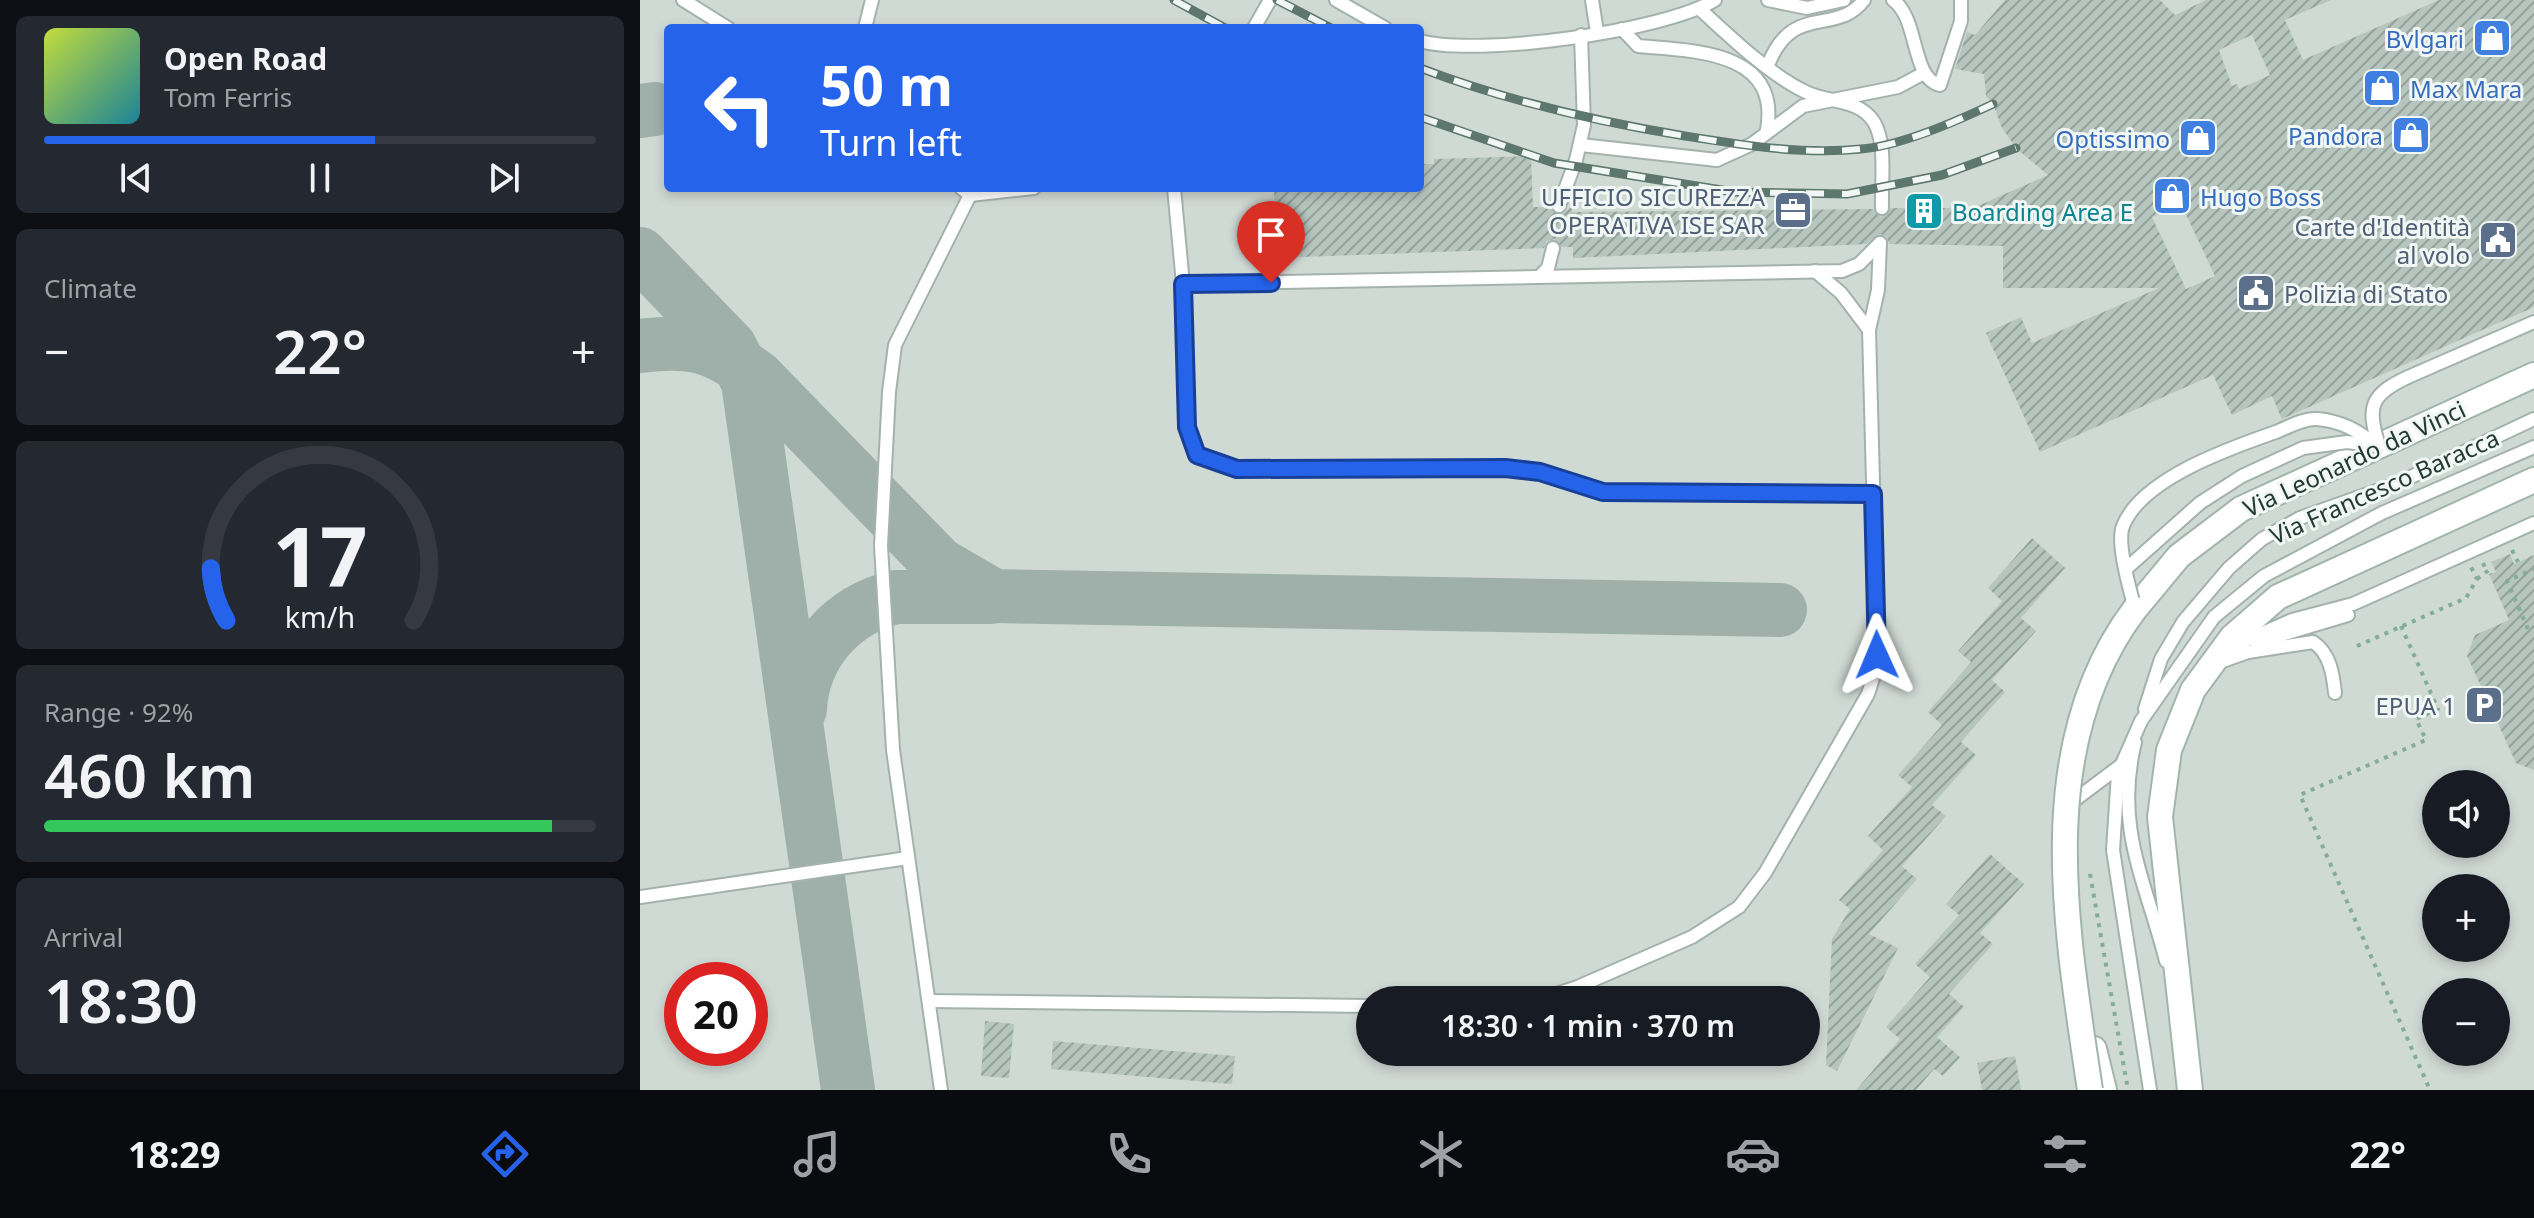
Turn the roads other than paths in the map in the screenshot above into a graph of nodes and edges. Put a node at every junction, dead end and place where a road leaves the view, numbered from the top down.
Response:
1 (683, 0) edge
2 (872, 0) edge
3 (1270, 0) edge
4 (1336, 0) edge
5 (1592, 0) edge
6 (1715, 0) edge
7 (1768, 0) edge
8 (1844, 0) edge
9 (1864, 0) edge
10 (1893, 0) edge
11 (1961, 0) edge
12 (1700, 9) junction
13 (722, 24) edge
14 (866, 24) edge
15 (1256, 24) edge
16 (1378, 24) edge
17 (1622, 29) junction
18 (1597, 32) junction
19 (1581, 35) junction
20 (1424, 42) edge
21 (1768, 65) junction
22 (1924, 73) junction
23 (1825, 99) junction
24 (1767, 130) junction
25 (1581, 145) junction
26 (965, 192) edge
27 (1174, 192) edge
28 (1559, 206) dead end
29 (1882, 208) dead end
30 (1553, 248) dead end
31 (1815, 271) junction
32 (1539, 277) junction
33 (1183, 284) junction
34 (2534, 322) edge
35 (1869, 330) junction
36 (2534, 375) edge
37 (2534, 419) edge
38 (2378, 446) junction
39 (2534, 447) edge
40 (2534, 480) edge
41 (1873, 494) junction
42 (2534, 523) edge
43 (2127, 568) junction
44 (2135, 609) junction
45 (2348, 615) dead end
46 (2248, 652) junction
47 (2213, 661) junction
48 (2335, 693) dead end
49 (2141, 721) junction
50 (2120, 766) junction
51 (908, 858) junction
52 (640, 897) edge
53 (2068, 905) junction
54 (1580, 986) edge
55 (929, 1001) junction
56 (1356, 1006) edge
57 (2184, 1051) junction
58 (941, 1090) edge
59 (2090, 1090) edge
60 (2102, 1090) edge
61 (2150, 1090) edge
62 (2190, 1090) edge

1 - 13 lane
2 - 14 lane
3 - 15 lane
4 - 16 lane
5 - 18 lane
6 - 12 lane
7 - 8 lane
9 - 21 lane
10 - 22 lane
11 - 22 lane
12 - 17 lane
12 - 21 lane
17 - 18 lane
17 - 24 lane
18 - 19 lane
19 - 20 lane
19 - 25 lane
21 - 23 lane
22 - 23 lane
23 - 24 lane
23 - 29 lane
24 - 25 lane
25 - 28 lane
26 - 51 lane
27 - 33 lane
30 - 32 lane
31 - 32 lane
31 - 35 lane
31 - 35 lane
32 - 33 lane
33 - 41 lane
34 - 38 lane, bridge
35 - 41 lane
36 - 38 main road, Via Leonardo da Vinci
37 - 49 lane, Via Francesco Baracca
38 - 43 lane, bridge
38 - 43 lane, bridge
38 - 44 main road, Via Leonardo da Vinci
39 - 49 lane, Via Francesco Baracca
40 - 47 main road
41 - 54 lane
42 - 47 lane
43 - 44 lane, bridge
44 - 53 main road, Via Leonardo da Vinci, bridge
45 - 46 lane
46 - 47 lane
46 - 48 lane
47 - 57 main road
49 - 50 lane, Via Francesco Baracca
49 - 57 lane
50 - 60 lane
50 - 61 lane, Via Francesco Baracca
51 - 52 lane
51 - 55 lane
53 - 59 main road, bridge
53 - 60 main road, bridge
55 - 56 lane
55 - 58 lane
57 - 62 main road

